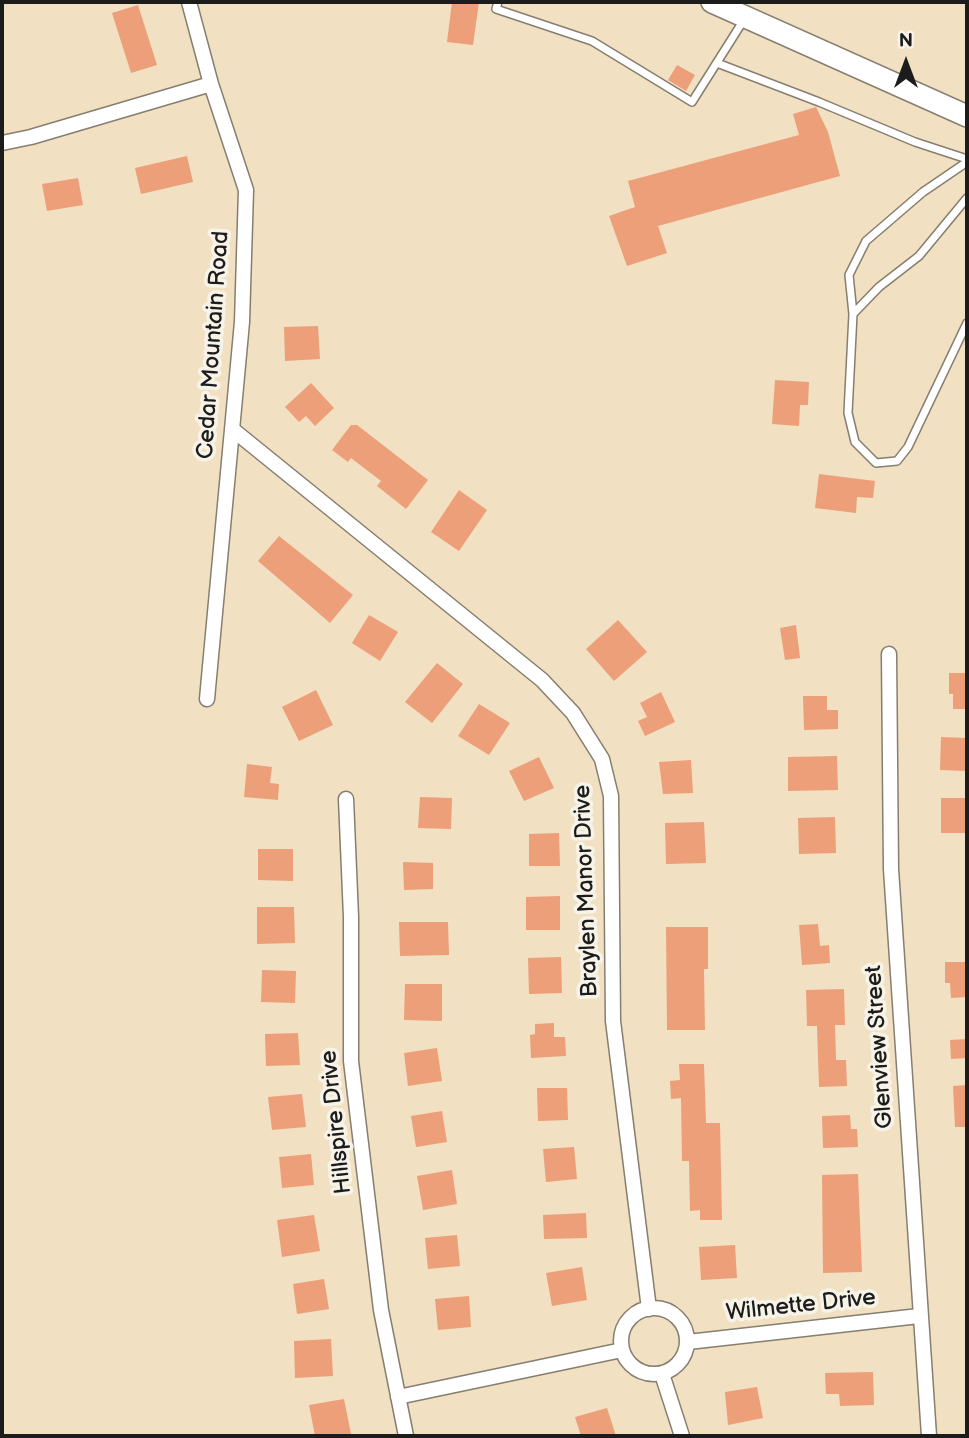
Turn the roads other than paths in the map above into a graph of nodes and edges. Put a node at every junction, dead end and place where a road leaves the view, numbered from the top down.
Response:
1 (189, 2) edge
2 (498, 2) edge
3 (712, 2) edge
4 (746, 17) junction
5 (717, 64) junction
6 (211, 83) junction
7 (967, 116) edge
8 (2, 143) edge
9 (967, 160) edge
10 (967, 198) edge
11 (853, 314) junction
12 (967, 323) edge
13 (232, 429) junction
14 (889, 654) dead end
15 (207, 699) dead end
16 (346, 799) dead end
17 (649, 1309) junction
18 (919, 1316) junction
19 (688, 1342) junction
20 (622, 1350) junction
21 (662, 1374) junction
22 (398, 1397) junction
23 (406, 1436) edge
24 (682, 1436) edge
25 (929, 1436) edge

1 - 6 street, Cedar Mountain Road
2 - 5 lane
3 - 4 street
4 - 5 lane
4 - 7 street
5 - 9 lane
6 - 8 street
6 - 13 street, Cedar Mountain Road
9 - 11 lane
10 - 11 lane
11 - 12 lane
13 - 15 street, Cedar Mountain Road
13 - 17 street, Braylen Manor Drive
14 - 18 street, Glenview Street
16 - 22 street, Hillspire Drive
17 - 19 street
17 - 20 street
18 - 19 street, Wilmette Drive
18 - 25 street, Glenview Street
19 - 21 street
20 - 21 street
20 - 22 street
21 - 24 street
22 - 23 street, Hillspire Drive

